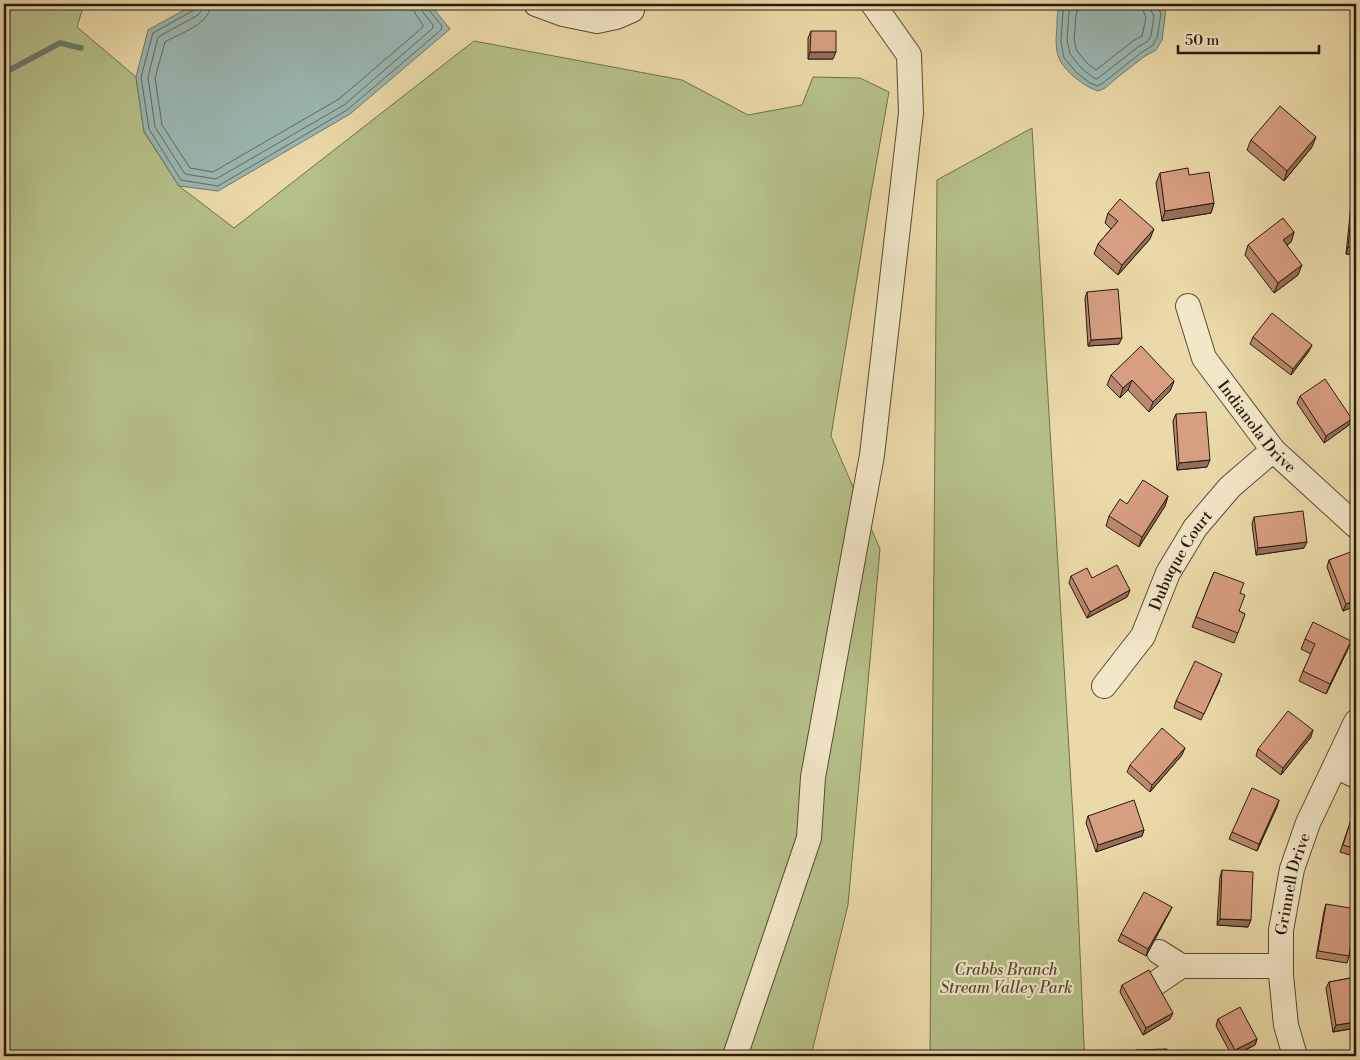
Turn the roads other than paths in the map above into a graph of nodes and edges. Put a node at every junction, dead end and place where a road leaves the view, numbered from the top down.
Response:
1 (536, 4) edge
2 (873, 4) edge
3 (631, 5) edge
4 (1188, 306) dead end
5 (1273, 450) junction
6 (1356, 526) edge
7 (1104, 686) dead end
8 (1356, 722) edge
9 (1346, 771) edge
10 (1159, 952) dead end
11 (1181, 966) junction
12 (1281, 966) junction
13 (1156, 983) edge
14 (734, 1056) edge
15 (1295, 1056) edge

1 - 3 street
2 - 14 street
4 - 5 street, Indianola Drive
5 - 6 street, Indianola Drive
5 - 7 street, Dubuque Court
8 - 9 street, Grinnell Drive
9 - 12 street, Grinnell Drive
10 - 11 street
11 - 12 street
11 - 13 street
12 - 15 street, Grinnell Drive

